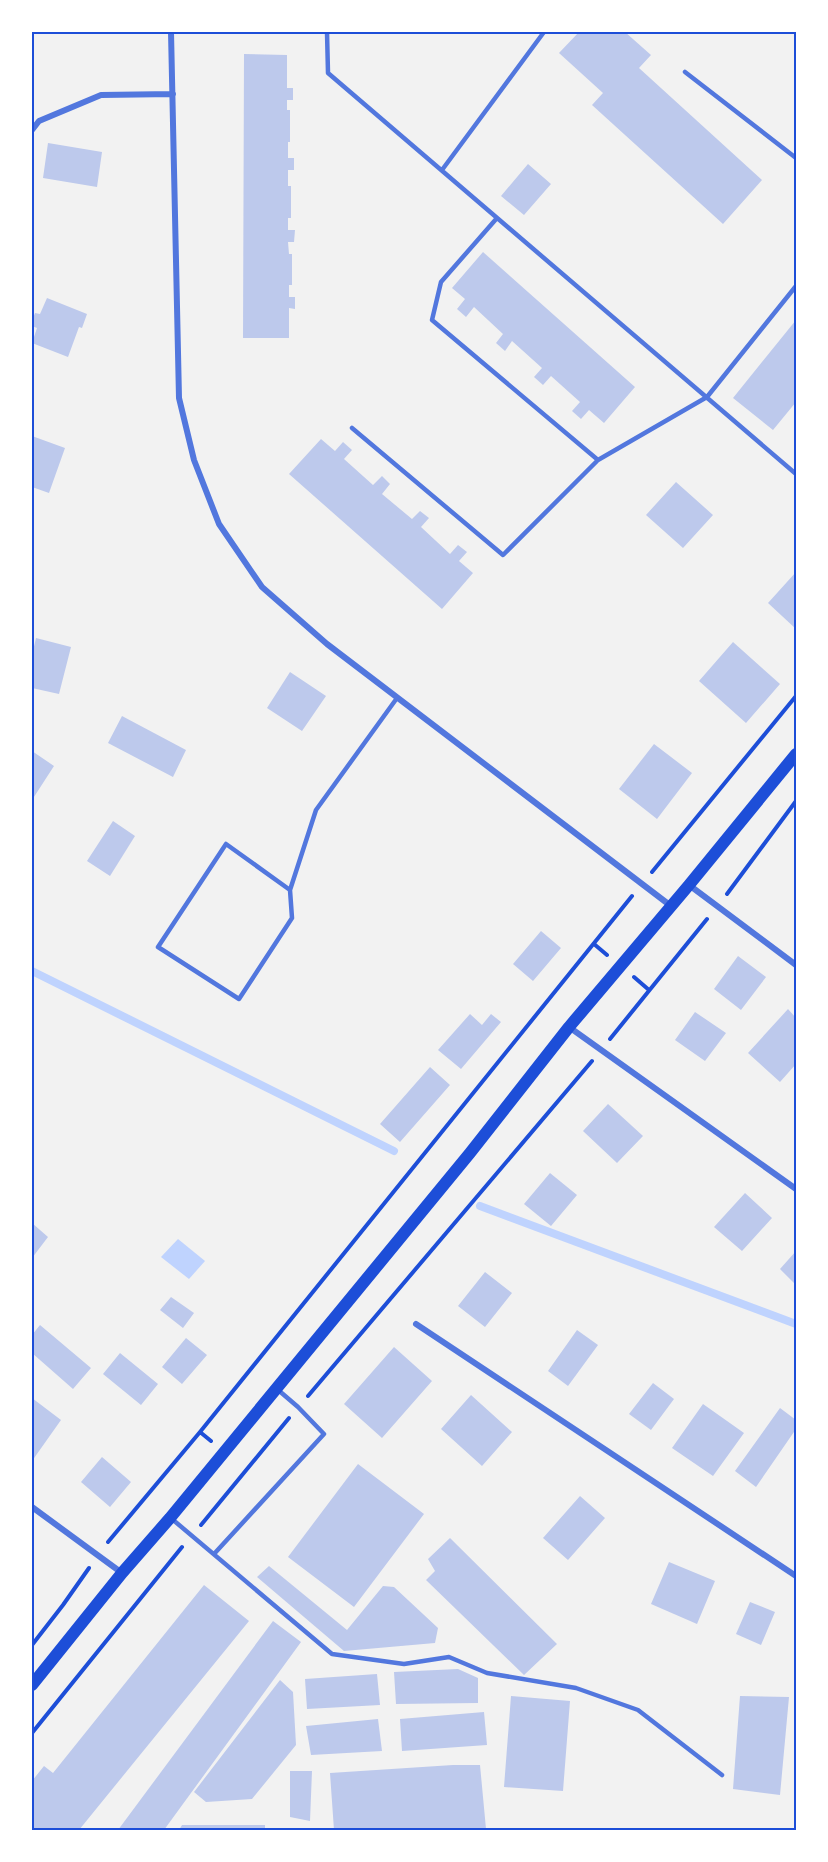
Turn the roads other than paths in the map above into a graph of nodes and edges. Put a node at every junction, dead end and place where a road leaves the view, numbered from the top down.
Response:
1 (171, 32) edge
2 (327, 32) edge
3 (544, 32) edge
4 (685, 72) dead end
5 (173, 94) junction
6 (32, 130) edge
7 (796, 158) edge
8 (442, 170) junction
9 (497, 218) junction
10 (796, 286) edge
11 (707, 397) junction
12 (352, 428) dead end
13 (598, 460) junction
14 (796, 474) edge
15 (397, 698) junction
16 (796, 754) edge
17 (689, 885) junction
18 (290, 890) junction
19 (671, 906) junction
20 (796, 965) edge
21 (569, 1028) junction
22 (796, 1189) edge
23 (416, 1324) dead end
24 (276, 1388) junction
25 (32, 1507) edge
26 (170, 1518) junction
27 (214, 1554) junction
28 (122, 1573) junction
29 (796, 1576) edge
30 (32, 1685) edge
31 (722, 1775) dead end

1 - 5 street
2 - 8 lane
3 - 8 lane
4 - 7 lane
5 - 6 street
5 - 15 street
8 - 9 lane
9 - 11 lane
9 - 13 lane
10 - 11 lane
11 - 13 lane
11 - 14 lane
12 - 13 lane
15 - 18 lane
15 - 19 street
16 - 17 main road
17 - 19 main road
17 - 20 street
18 - 18 lane
19 - 21 main road
21 - 22 street
21 - 24 main road
23 - 29 street
24 - 26 main road
24 - 27 lane
25 - 28 street
26 - 27 lane
26 - 28 main road
27 - 31 lane
28 - 30 main road

